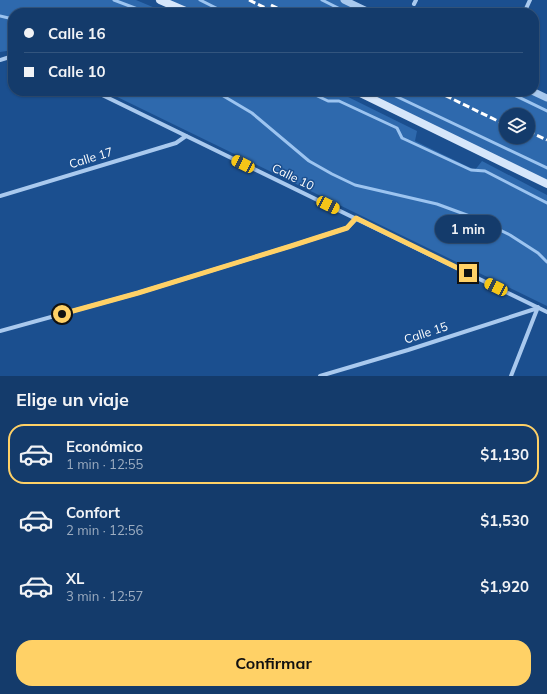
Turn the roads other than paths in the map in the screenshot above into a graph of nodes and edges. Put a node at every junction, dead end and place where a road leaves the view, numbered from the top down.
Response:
1 (160, 0) edge
2 (344, 0) edge
3 (178, 8) edge
4 (361, 8) edge
5 (104, 96) edge
6 (366, 96) edge
7 (186, 136) junction
8 (547, 184) edge
9 (0, 196) edge
10 (356, 218) junction
11 (538, 307) junction
12 (547, 312) edge
13 (0, 331) edge
14 (320, 376) edge
15 (510, 376) edge

1 - 3 main road
2 - 4 street
5 - 7 street, Calle 10
6 - 8 main road
7 - 9 street, Calle 17
7 - 10 street, Calle 10
10 - 11 street, Calle 10
10 - 13 street
11 - 12 street, Calle 10
11 - 14 street, Calle 15
11 - 15 street

